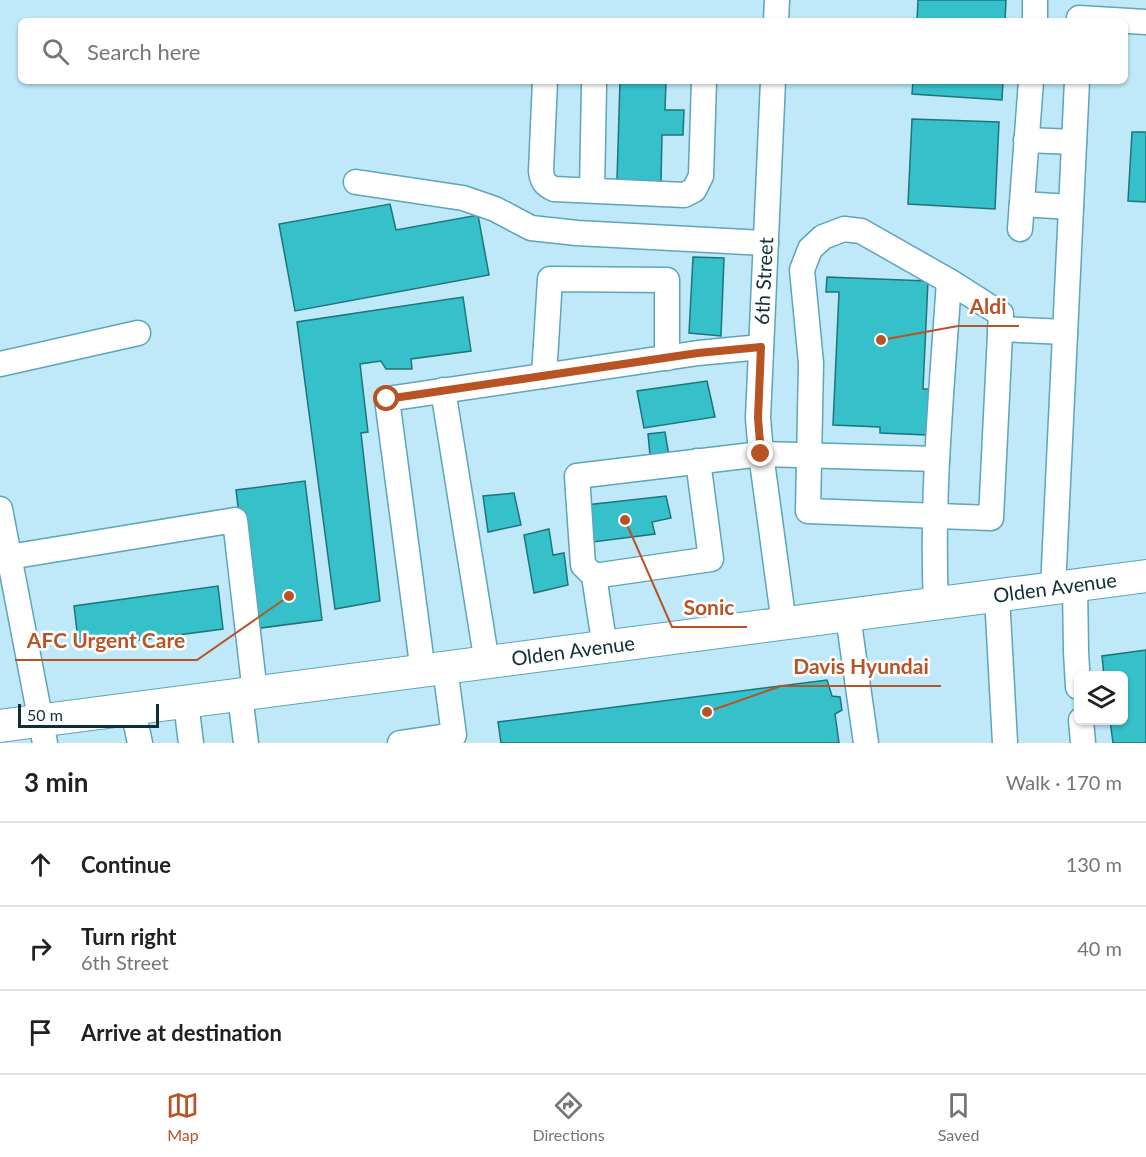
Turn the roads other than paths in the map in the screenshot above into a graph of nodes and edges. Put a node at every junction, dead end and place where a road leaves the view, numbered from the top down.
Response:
1 (777, 0) edge
2 (1035, 0) edge
3 (1080, 13) edge
4 (776, 18) edge
5 (1035, 18) edge
6 (1117, 18) edge
7 (1128, 20) edge
8 (1146, 22) edge
9 (545, 84) edge
10 (704, 84) edge
11 (774, 84) edge
12 (1031, 84) edge
13 (1077, 84) edge
14 (594, 86) dead end
15 (1026, 140) junction
16 (1074, 141) junction
17 (356, 182) dead end
18 (592, 190) junction
19 (1022, 204) junction
20 (1071, 207) junction
21 (1020, 229) dead end
22 (766, 243) junction
23 (949, 281) junction
24 (1000, 329) junction
25 (1065, 332) junction
26 (138, 333) dead end
27 (761, 347) junction
28 (667, 358) junction
29 (0, 364) edge
30 (544, 376) junction
31 (443, 390) junction
32 (761, 454) junction
33 (808, 454) junction
34 (937, 459) junction
35 (698, 461) junction
36 (0, 509) edge
37 (934, 516) junction
38 (9, 557) junction
39 (594, 576) junction
40 (1146, 576) edge
41 (1064, 587) junction
42 (998, 596) junction
43 (936, 604) junction
44 (848, 616) junction
45 (784, 624) junction
46 (605, 648) junction
47 (487, 663) junction
48 (434, 670) junction
49 (1077, 671) edge
50 (248, 695) junction
51 (186, 703) junction
52 (133, 710) junction
53 (1081, 725) edge
54 (0, 726) edge
55 (43, 732) edge
56 (455, 739) edge
57 (412, 742) edge
58 (140, 743) edge
59 (191, 743) edge
60 (246, 743) edge
61 (866, 743) edge
62 (1005, 743) edge
63 (1083, 743) edge

1 - 4 street
2 - 5 street
3 - 6 street
7 - 8 street
9 - 18 street
10 - 18 street
11 - 22 street, 6th Street
12 - 15 street
13 - 16 street
14 - 18 street
15 - 16 street
15 - 19 street
16 - 20 street
17 - 22 street
19 - 20 street
19 - 21 street
20 - 25 street
22 - 27 street, 6th Street
23 - 24 street
23 - 33 street
23 - 34 street
24 - 25 street
24 - 37 street
25 - 41 street
26 - 29 street
27 - 28 street
27 - 32 street, 6th Street
28 - 30 street
28 - 30 street
30 - 31 street
31 - 47 street
31 - 48 street
32 - 33 street
32 - 35 street
32 - 45 street, 6th Street
33 - 34 street
33 - 37 street
34 - 37 street
35 - 39 street
35 - 39 street
36 - 38 street
37 - 43 street
38 - 50 street
38 - 55 street
39 - 46 street
40 - 41 main road, Olden Avenue
41 - 42 main road, Olden Avenue
41 - 49 street
42 - 43 main road, Olden Avenue
42 - 62 street
43 - 44 main road, Olden Avenue
44 - 45 main road, Olden Avenue
44 - 61 street
45 - 46 main road, Olden Avenue
46 - 47 main road, Olden Avenue
47 - 48 main road, Olden Avenue
48 - 50 main road, Olden Avenue
48 - 56 street
50 - 51 main road, Olden Avenue
50 - 60 street
51 - 52 main road, Olden Avenue
51 - 59 street
52 - 55 main road, Olden Avenue
52 - 58 street
53 - 63 street
54 - 55 main road, Olden Avenue
56 - 57 street

